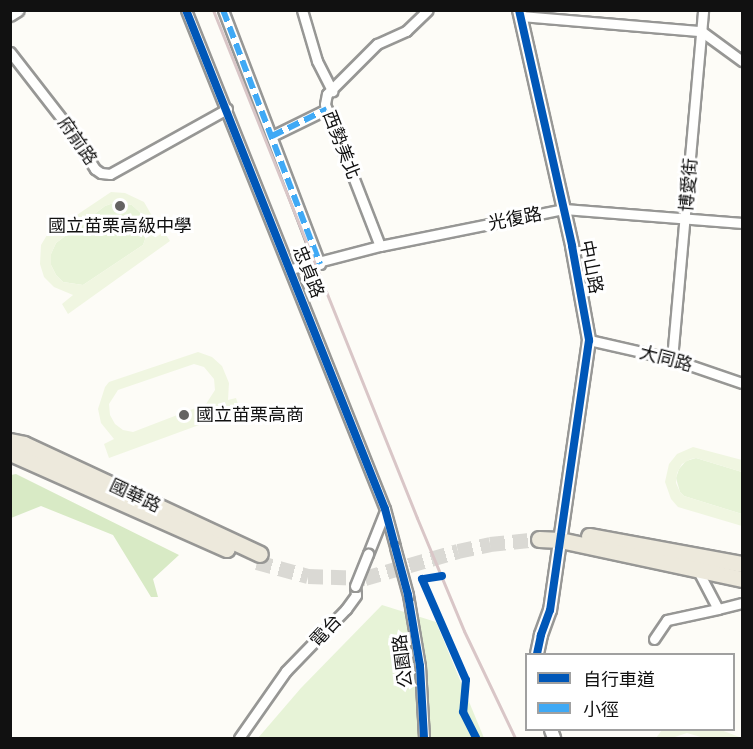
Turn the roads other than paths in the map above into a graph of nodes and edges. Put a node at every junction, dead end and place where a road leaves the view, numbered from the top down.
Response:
1 (18, 10) edge
2 (186, 10) edge
3 (223, 10) edge
4 (302, 10) edge
5 (428, 10) edge
6 (703, 10) edge
7 (520, 13) edge
8 (10, 15) edge
9 (701, 32) junction
10 (10, 52) edge
11 (742, 61) edge
12 (332, 91) junction
13 (226, 109) junction
14 (327, 109) junction
15 (272, 136) junction
16 (564, 209) junction
17 (686, 218) junction
18 (742, 223) edge
19 (380, 246) junction
20 (320, 264) junction
21 (291, 269) junction
22 (589, 340) junction
23 (672, 359) junction
24 (742, 383) edge
25 (10, 441) edge
26 (10, 453) edge
27 (385, 509) junction
28 (539, 535) tunnel mouth
29 (560, 536) junction
30 (395, 547) joint
31 (742, 564) edge
32 (697, 569) junction
33 (742, 579) edge
34 (742, 603) edge
35 (718, 609) junction
36 (654, 639) dead end
37 (537, 653) edge
38 (239, 738) edge
39 (424, 738) edge

1 - 8 street
2 - 13 street, 忠貞路
3 - 15 street
4 - 12 street, 西勢美北
5 - 12 street
6 - 9 street, 博愛街
7 - 9 street
7 - 16 street, 中山路
9 - 11 street
9 - 17 street, 博愛街
10 - 13 street, 府前路
12 - 14 street, 西勢美北
13 - 21 street, 忠貞路
14 - 15 street
14 - 19 street, 西勢美北
15 - 20 street
16 - 17 street, 光復路
16 - 19 street, 光復路
16 - 22 street, 中山路
17 - 18 street, 光復路
17 - 23 street, 博愛街
19 - 20 street, 光復路
20 - 21 street, 光復路
21 - 27 street, 忠貞路
22 - 23 street, 大同路
22 - 29 street, 中山路
23 - 24 street, 大同路
25 - 26 main road, 國華路
27 - 30 street, 忠貞路
27 - 38 street, 電台, bridge
28 - 29 main road
29 - 31 main road
29 - 32 main road
29 - 37 street, 中山路
30 - 39 street, 公園路, bridge
32 - 33 main road
32 - 35 street
34 - 35 street
35 - 36 street

